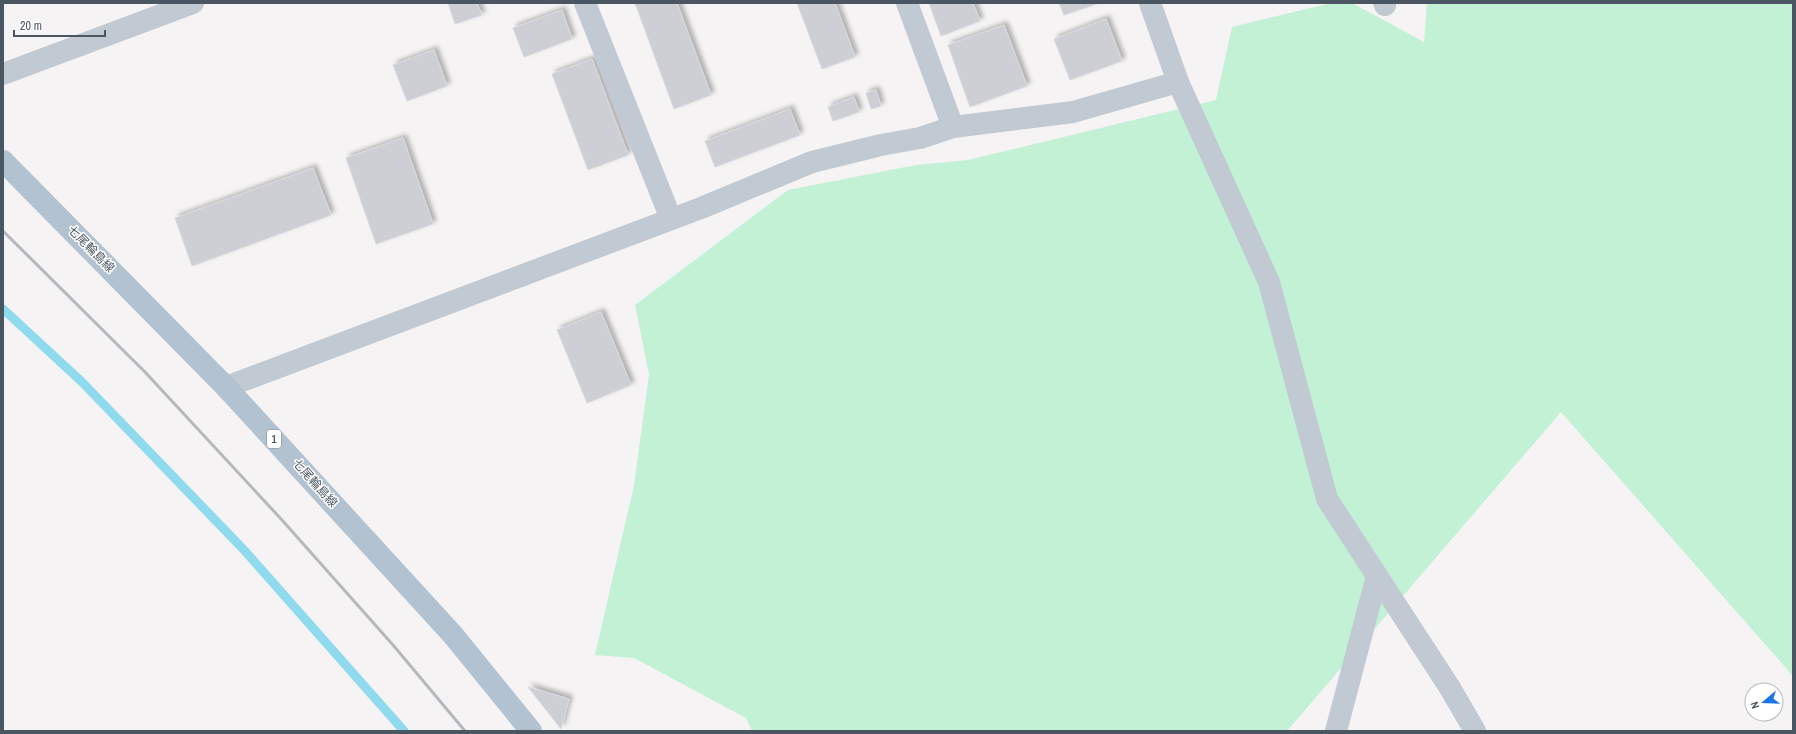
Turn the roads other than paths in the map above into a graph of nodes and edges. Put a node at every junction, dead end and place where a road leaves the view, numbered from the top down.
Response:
1 (193, 3) edge
2 (586, 3) edge
3 (907, 3) edge
4 (1150, 3) edge
5 (3, 74) edge
6 (1178, 82) junction
7 (952, 127) junction
8 (3, 161) edge
9 (670, 219) junction
10 (226, 387) junction
11 (1378, 576) junction
12 (531, 731) edge
13 (1336, 731) edge
14 (1475, 731) edge

1 - 5 street
2 - 9 street
3 - 7 street
4 - 6 street
6 - 7 street
6 - 11 street
7 - 9 street
8 - 10 main road, 七尾輪島線 / 1
9 - 10 street
10 - 12 main road, 七尾輪島線 / 1
11 - 13 street
11 - 14 street

